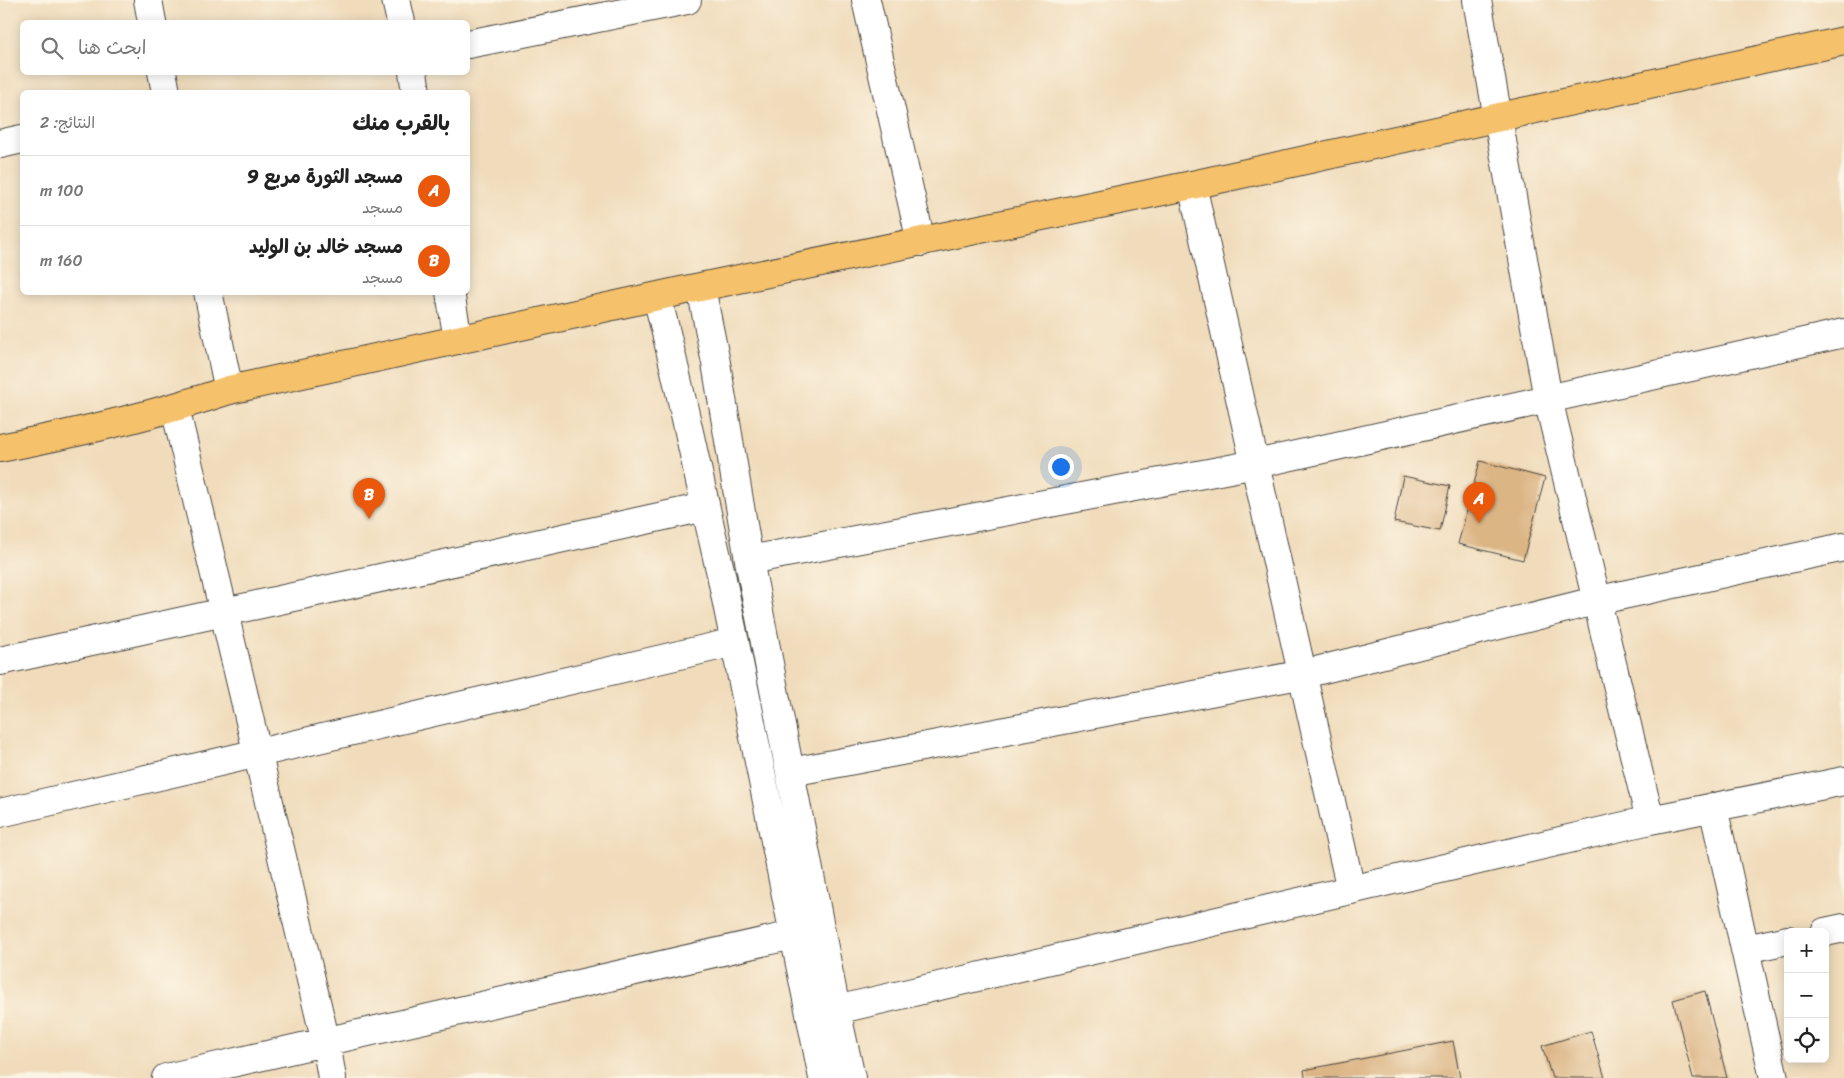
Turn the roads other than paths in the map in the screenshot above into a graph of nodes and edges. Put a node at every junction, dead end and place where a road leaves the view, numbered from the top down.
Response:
1 (148, 0) edge
2 (396, 0) edge
3 (688, 0) edge
4 (866, 0) edge
5 (1477, 0) edge
6 (152, 20) edge
7 (401, 20) edge
8 (1844, 42) edge
9 (470, 44) edge
10 (163, 75) edge
11 (413, 75) edge
12 (166, 90) edge
13 (416, 90) edge
14 (1498, 117) junction
15 (20, 139) edge
16 (0, 144) edge
17 (1192, 185) junction
18 (921, 242) junction
19 (701, 288) junction
20 (209, 295) edge
21 (450, 295) edge
22 (657, 297) junction
23 (1844, 333) edge
24 (458, 340) junction
25 (228, 390) junction
26 (1548, 399) junction
27 (175, 408) junction
28 (0, 448) edge
29 (1256, 464) junction
30 (705, 507) junction
31 (1844, 548) edge
32 (749, 560) junction
33 (1595, 600) junction
34 (226, 612) junction
35 (735, 642) junction
36 (0, 661) edge
37 (1304, 674) junction
38 (256, 754) junction
39 (791, 772) junction
40 (1844, 780) edge
41 (1713, 807) junction
42 (0, 814) edge
43 (1650, 820) junction
44 (1351, 890) junction
45 (1844, 928) edge
46 (1829, 931) edge
47 (793, 936) junction
48 (1784, 941) edge
49 (1746, 949) junction
50 (836, 1010) junction
51 (326, 1043) junction
52 (166, 1078) edge
53 (332, 1078) edge
54 (823, 1078) edge
55 (851, 1078) edge
56 (1774, 1078) edge

1 - 6 street
2 - 7 street
3 - 9 street
4 - 18 street
5 - 14 street
8 - 14 main road
10 - 12 street
11 - 13 street
14 - 17 main road
14 - 26 street
15 - 16 street
17 - 18 main road
17 - 29 street
18 - 19 main road
19 - 22 main road
19 - 32 street
20 - 25 street
21 - 24 street
22 - 24 main road
22 - 30 street
23 - 26 street
24 - 25 main road
25 - 27 main road
26 - 29 street
26 - 33 street
27 - 28 main road
27 - 34 street
29 - 32 street
29 - 37 street
30 - 34 street
30 - 35 street
31 - 33 street
32 - 39 street
33 - 37 street
33 - 43 street
34 - 36 street
34 - 38 street
35 - 38 street
35 - 47 street
37 - 39 street
37 - 44 street
38 - 42 street
38 - 51 street
39 - 50 street
40 - 41 street
41 - 43 street
41 - 49 street
43 - 44 street
44 - 50 street
45 - 46 street
47 - 51 street
47 - 54 street
48 - 49 street
49 - 56 street
50 - 55 street
51 - 52 street
51 - 53 street

